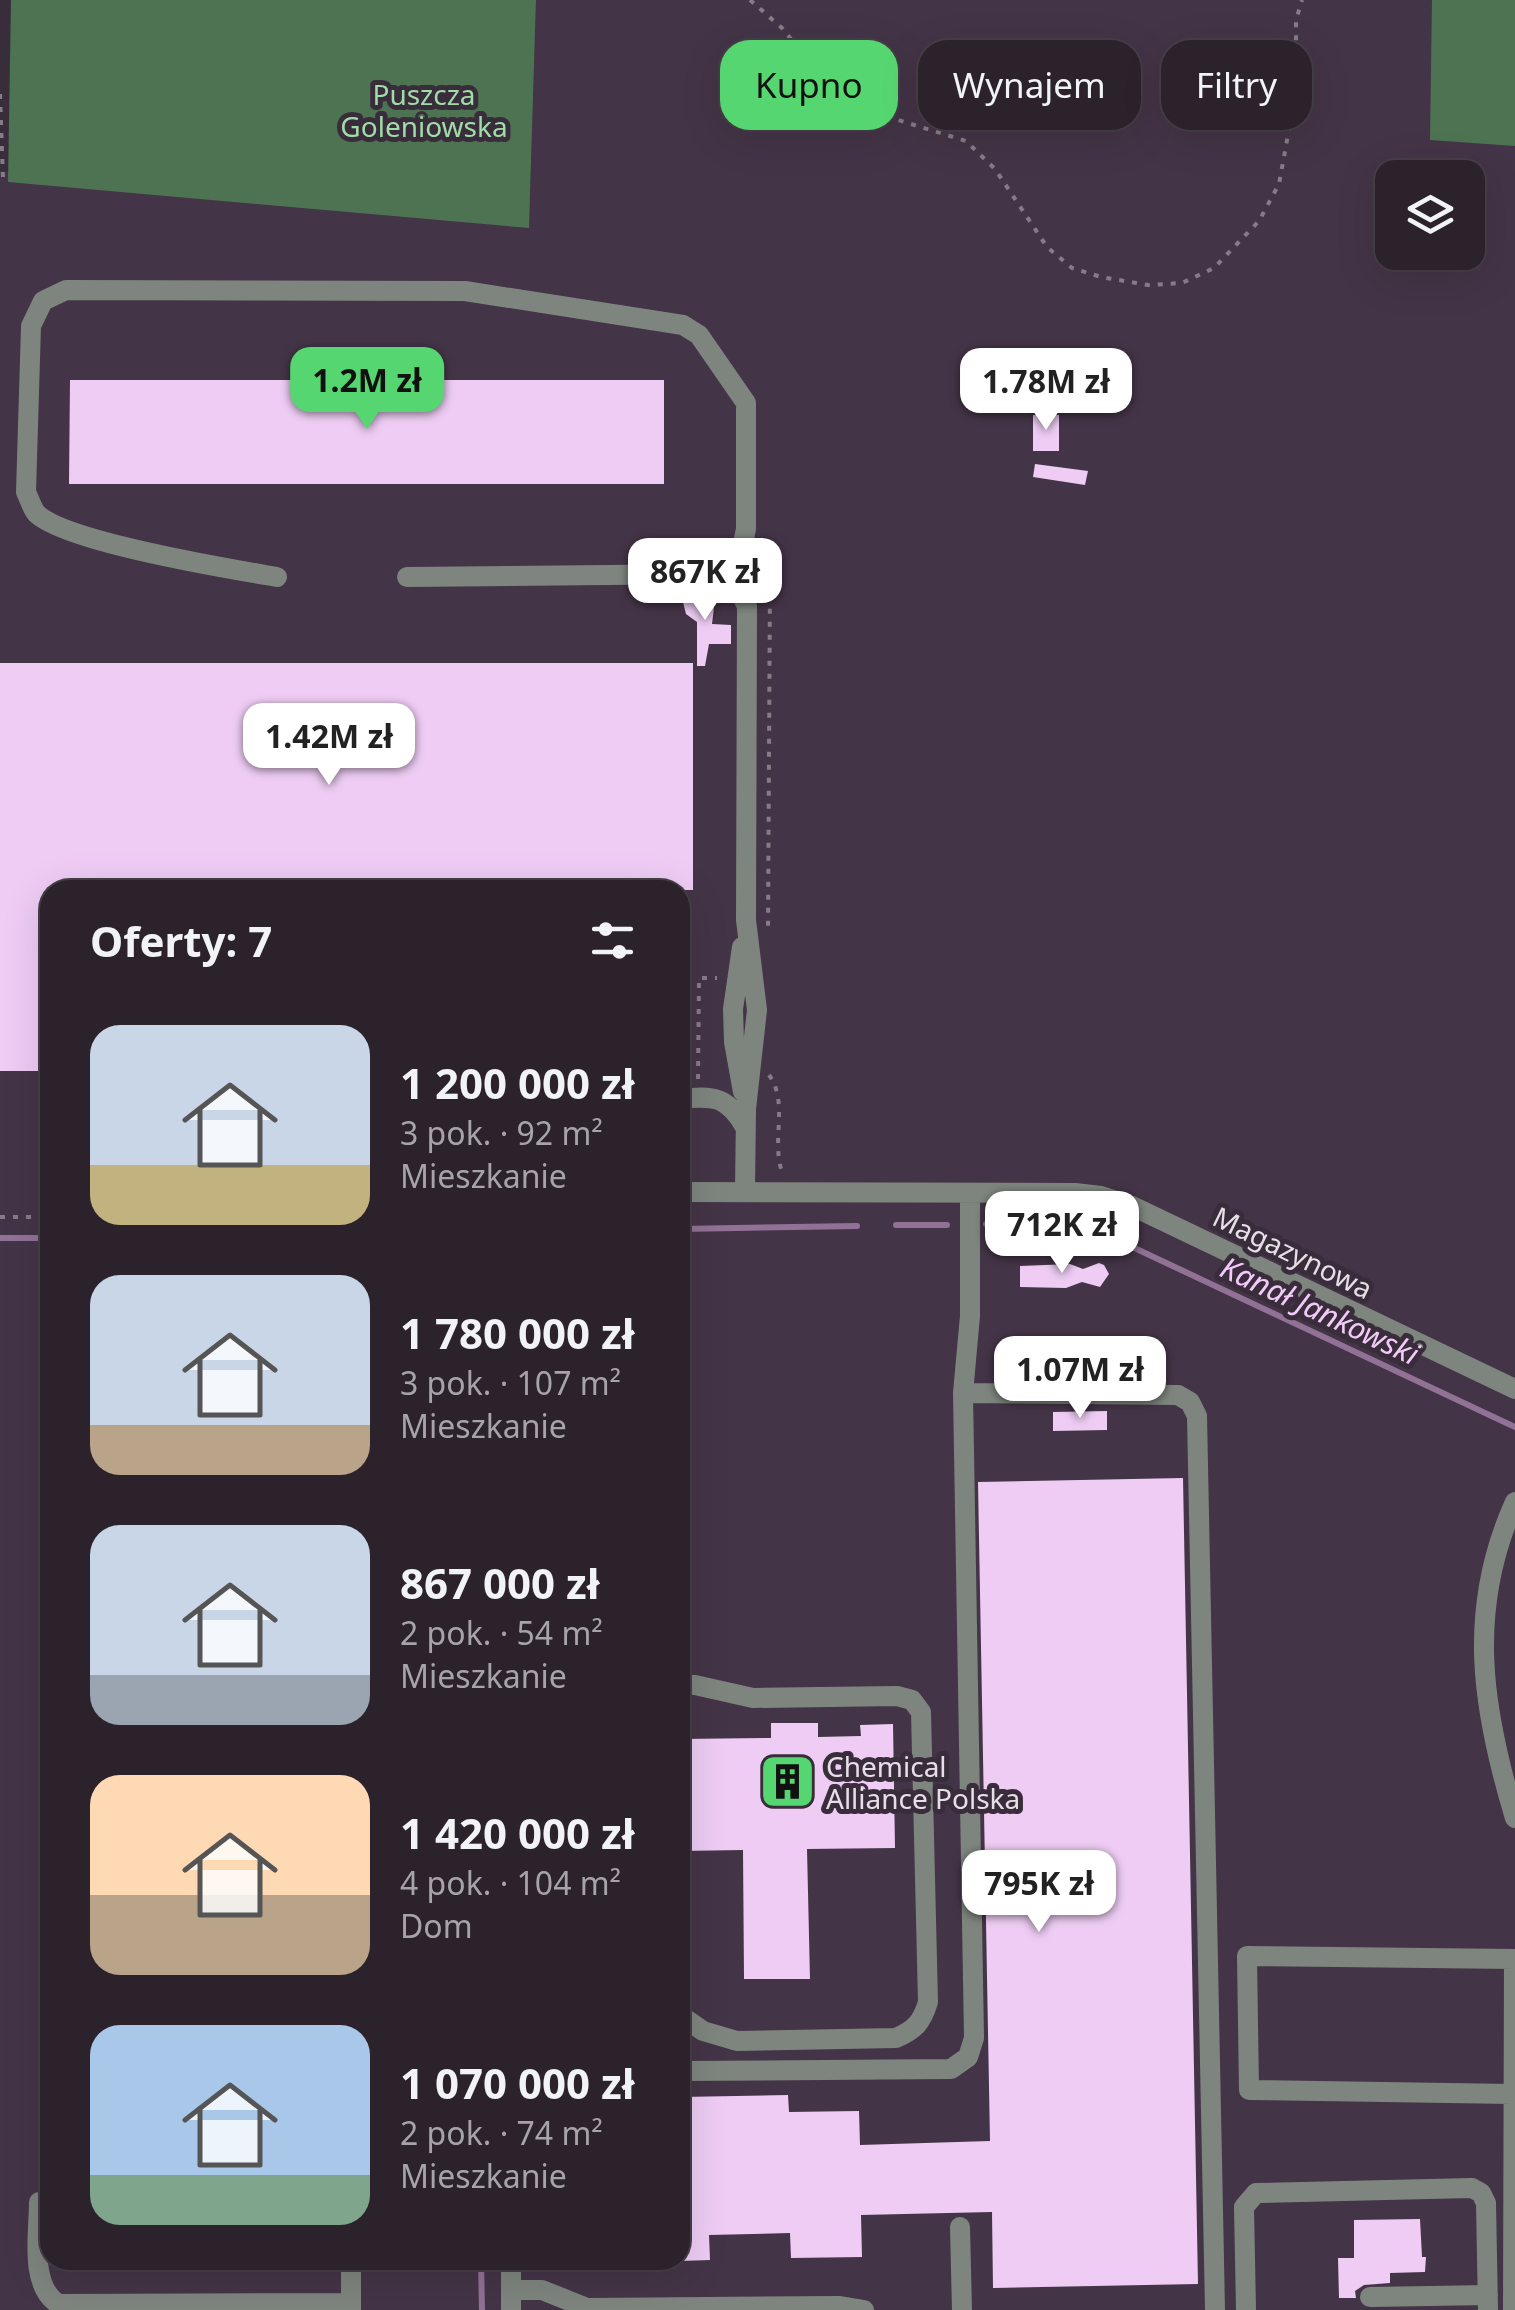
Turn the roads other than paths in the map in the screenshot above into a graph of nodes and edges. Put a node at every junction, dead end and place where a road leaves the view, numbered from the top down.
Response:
1 (277, 576) dead end
2 (408, 576) dead end
3 (734, 585) junction
4 (690, 1099) edge
5 (746, 1118) junction
6 (745, 1191) junction
7 (690, 1192) edge
8 (970, 1193) junction
9 (1515, 1389) edge
10 (963, 1393) junction
11 (1515, 1502) edge
12 (690, 1684) edge
13 (1515, 1818) edge
14 (690, 2022) edge
15 (690, 2071) edge
16 (1210, 2090) junction
17 (1249, 2090) junction
18 (1513, 2094) edge
19 (39, 2202) dead end
20 (960, 2227) dead end
21 (350, 2270) edge
22 (510, 2270) edge
23 (1370, 2297) dead end
24 (511, 2300) edge
25 (1488, 2303) edge
26 (351, 2307) edge
27 (864, 2310) edge
28 (962, 2310) edge
29 (1215, 2310) edge
30 (1246, 2310) edge
31 (1513, 2310) edge

1 - 3 street
2 - 3 street
3 - 5 street
4 - 5 street
5 - 6 street
6 - 7 street, Magazynowa
6 - 8 street, Magazynowa
8 - 9 street, Magazynowa
8 - 10 street
10 - 15 street
10 - 16 street
11 - 13 street
12 - 14 street
16 - 17 street
16 - 29 street
17 - 18 street
17 - 18 street
18 - 31 street
19 - 26 street
20 - 28 street
21 - 26 street
22 - 24 street
23 - 25 street
24 - 27 street
25 - 30 street

